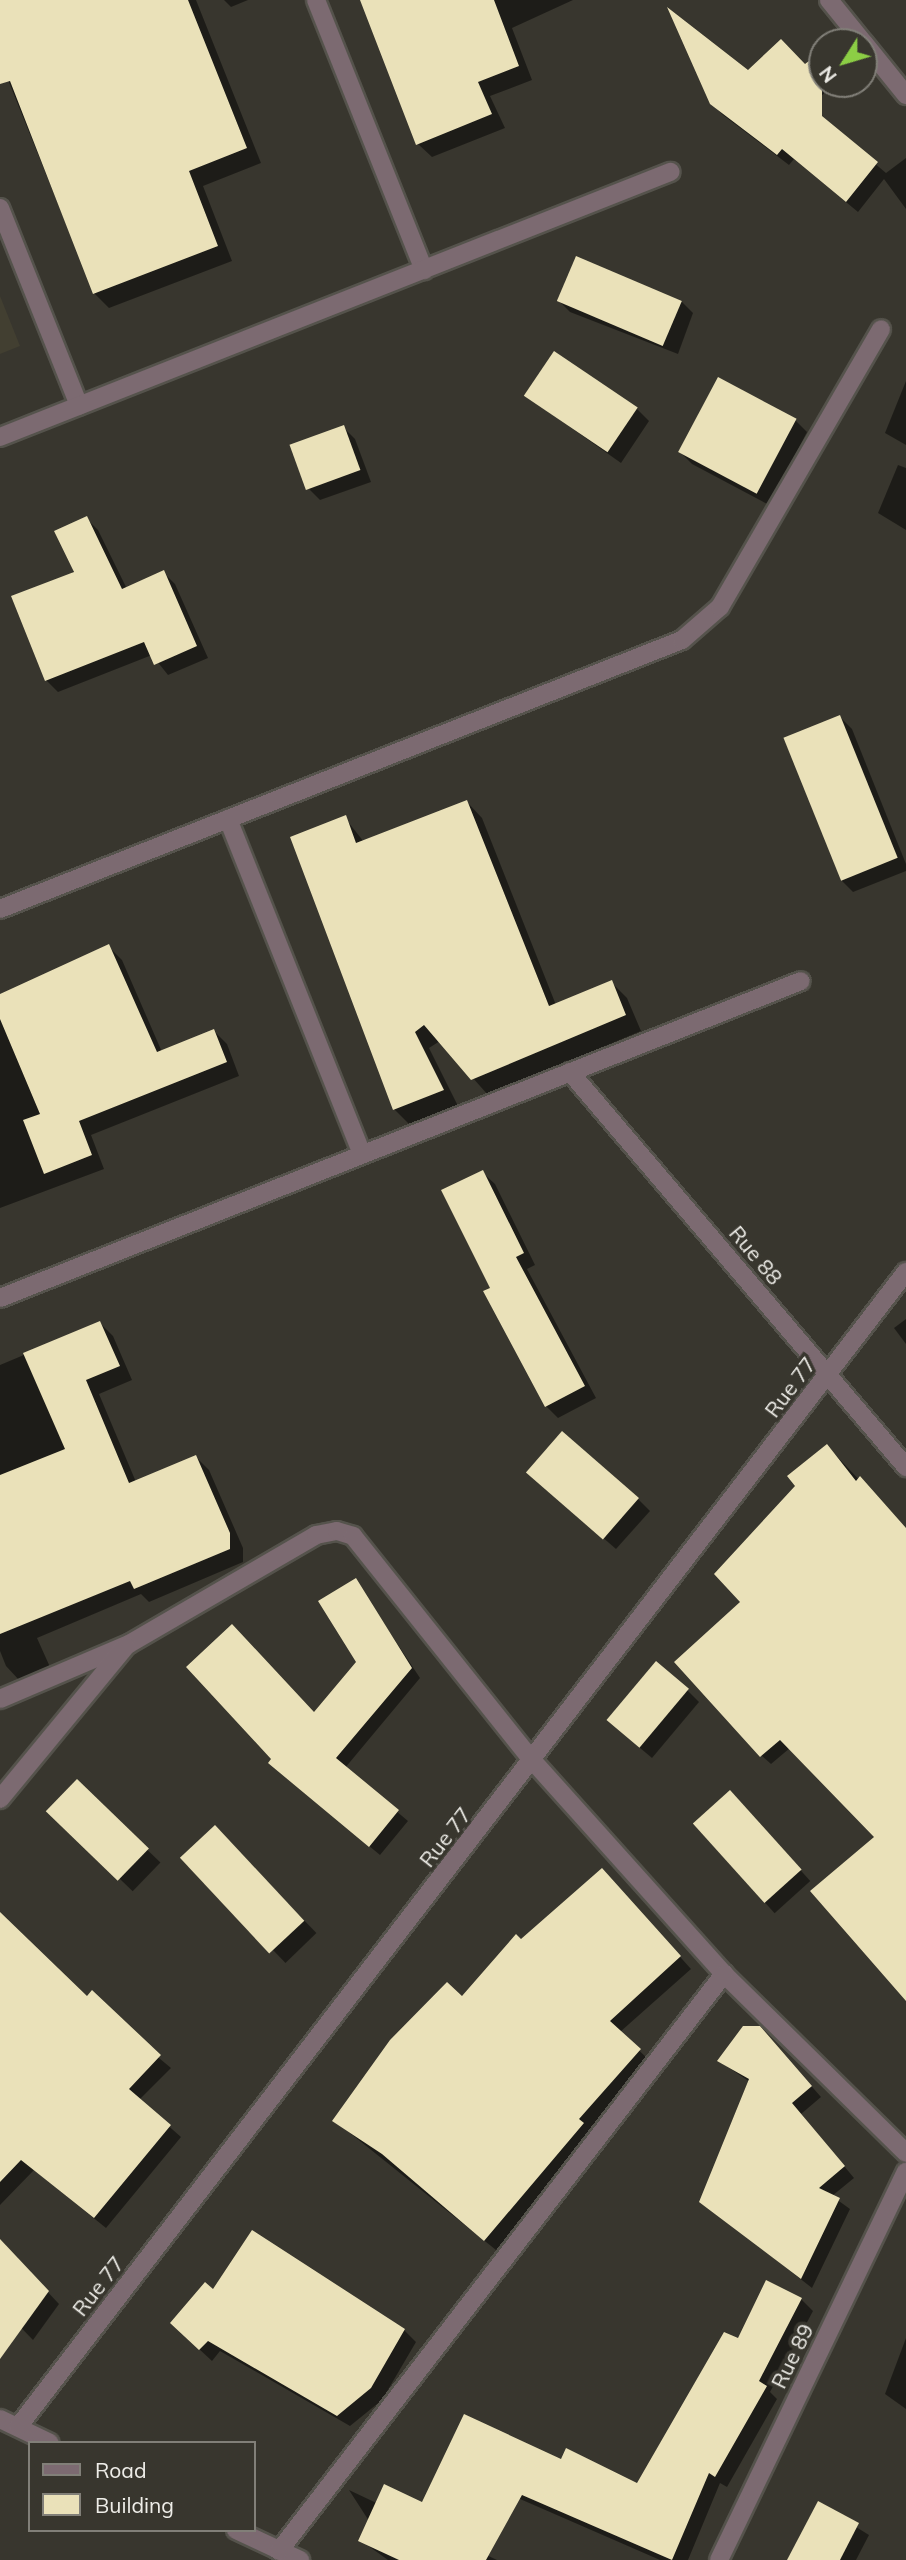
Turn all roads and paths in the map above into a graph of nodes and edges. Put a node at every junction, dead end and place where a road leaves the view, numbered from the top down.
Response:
1 (316, 0) edge
2 (829, 0) edge
3 (851, 28) edge
4 (878, 61) edge
5 (906, 95) edge
6 (670, 173) dead end
7 (0, 208) edge
8 (424, 270) junction
9 (881, 329) dead end
10 (79, 406) junction
11 (0, 437) edge
12 (228, 819) junction
13 (0, 909) edge
14 (801, 981) dead end
15 (570, 1072) junction
16 (362, 1154) junction
17 (906, 1272) edge
18 (0, 1298) edge
19 (828, 1375) junction
20 (906, 1467) edge
21 (129, 1644) junction
22 (0, 1699) edge
23 (532, 1760) junction
24 (0, 1799) edge
25 (724, 1974) junction
26 (906, 2153) edge
27 (906, 2172) edge
28 (0, 2419) edge
29 (18, 2427) junction
30 (46, 2441) edge
31 (240, 2532) edge
32 (279, 2551) junction
33 (300, 2560) edge
34 (719, 2560) edge

1 - 8 street
2 - 3 street
4 - 5 street
6 - 8 street
7 - 10 street
8 - 10 street
9 - 12 street
10 - 11 street
12 - 13 street
12 - 16 street
14 - 15 street
15 - 16 street
15 - 19 street, Rue 88
16 - 18 street
17 - 19 street, Rue 77
19 - 20 street, Rue 88
19 - 23 street, Rue 77
21 - 22 street
21 - 23 street
21 - 24 street
23 - 25 street
23 - 29 street, Rue 77
25 - 26 street
25 - 32 street
27 - 34 street, Rue 89
28 - 29 street
29 - 30 street
31 - 32 street
32 - 33 street

